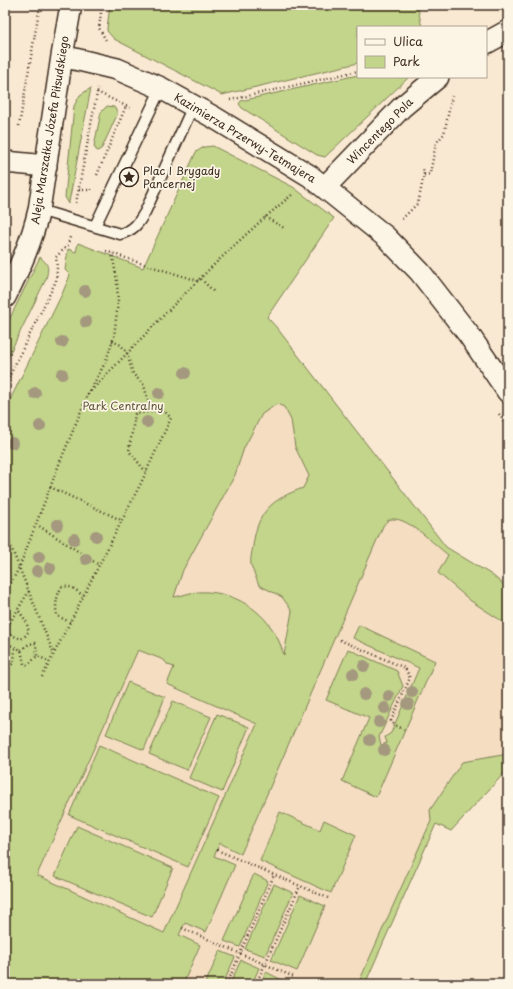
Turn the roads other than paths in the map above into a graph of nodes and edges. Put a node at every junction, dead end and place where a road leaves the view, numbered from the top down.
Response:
1 (71, 5) edge
2 (508, 31) edge
3 (487, 42) edge
4 (62, 56) junction
5 (437, 78) edge
6 (161, 88) junction
7 (193, 106) junction
8 (5, 162) edge
9 (46, 166) junction
10 (325, 187) junction
11 (39, 210) junction
12 (95, 226) junction
13 (5, 297) edge
14 (508, 392) edge

1 - 4 street, Aleja Marszałka Józefa Piłsudskiego
2 - 3 street
4 - 6 street, Kazimierza Przerwy-Tetmajera
4 - 9 street, Aleja Marszałka Józefa Piłsudskiego
5 - 10 street, Wincentego Pola
6 - 7 street, Kazimierza Przerwy-Tetmajera
6 - 12 lane
7 - 10 street, Kazimierza Przerwy-Tetmajera
7 - 12 lane
8 - 9 street
9 - 11 street, Aleja Marszałka Józefa Piłsudskiego
10 - 14 street, Kazimierza Przerwy-Tetmajera
11 - 12 lane
11 - 13 street, Aleja Marszałka Józefa Piłsudskiego

